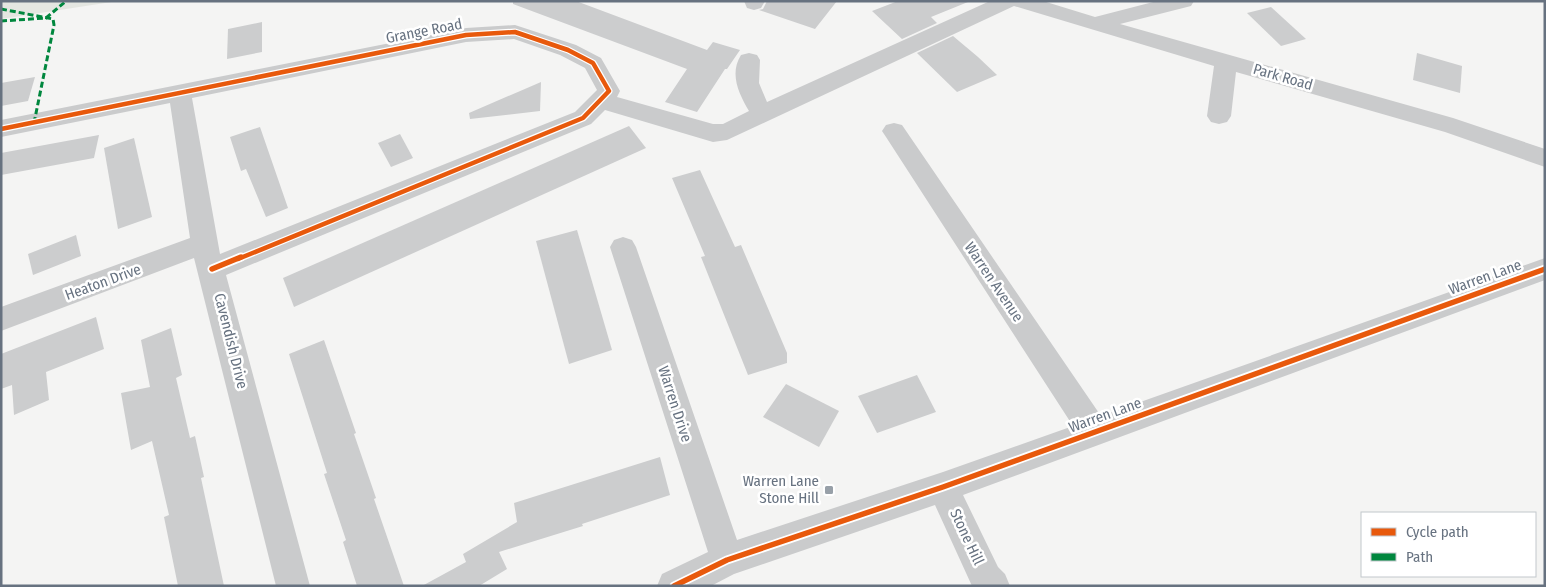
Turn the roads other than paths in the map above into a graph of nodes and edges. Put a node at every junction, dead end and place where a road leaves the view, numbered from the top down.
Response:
1 (1008, 1) edge
2 (1020, 1) edge
3 (1184, 1) edge
4 (1094, 24) junction
5 (749, 60) dead end
6 (1226, 60) junction
7 (180, 94) junction
8 (600, 100) junction
9 (763, 114) junction
10 (1219, 116) dead end
11 (1, 129) edge
12 (894, 131) dead end
13 (1545, 158) edge
14 (624, 247) dead end
15 (208, 256) junction
16 (1545, 269) edge
17 (1, 319) edge
18 (1094, 432) junction
19 (944, 487) junction
20 (727, 560) junction
21 (293, 586) edge
22 (674, 586) edge
23 (992, 586) edge

1 - 9 street
2 - 4 street, Park Road
3 - 4 street
4 - 6 street, Park Road
5 - 9 street
6 - 10 street
6 - 13 street, Park Road
7 - 8 street, Grange Road
7 - 11 street, Grange Road
7 - 15 street, Cavendish Drive
8 - 9 street
8 - 15 street
12 - 18 street, Warren Avenue
14 - 20 street, Warren Drive
15 - 17 street, Heaton Drive
15 - 21 street, Cavendish Drive
16 - 18 street, Warren Lane
18 - 19 street, Warren Lane
19 - 20 street, Warren Lane
19 - 23 street, Stone Hill
20 - 22 street, Warren Lane

